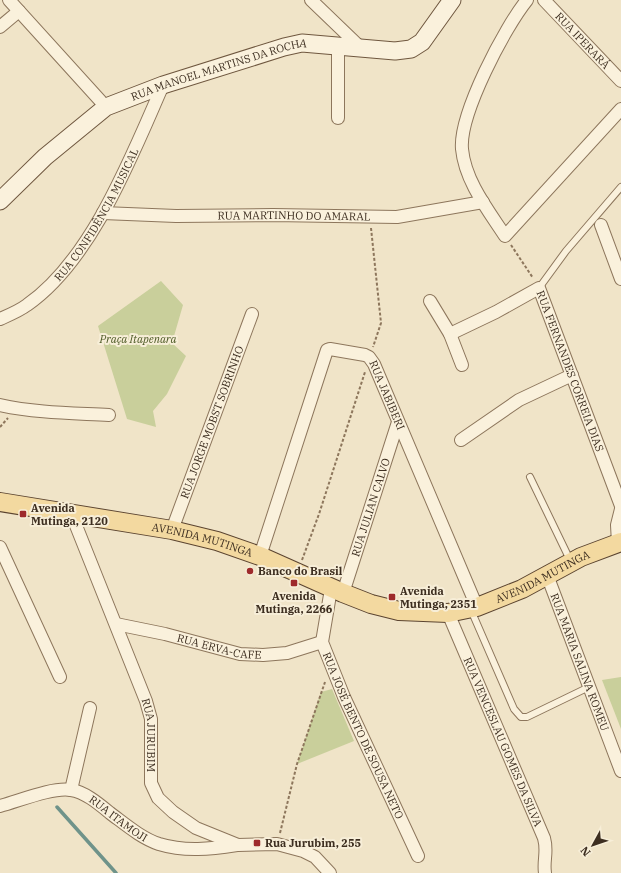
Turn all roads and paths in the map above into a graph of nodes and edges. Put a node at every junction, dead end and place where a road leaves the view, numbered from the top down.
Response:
1 (9, 0) edge
2 (311, 0) edge
3 (452, 0) edge
4 (527, 0) edge
5 (544, 0) edge
6 (19, 11) junction
7 (0, 27) edge
8 (338, 46) junction
9 (362, 49) junction
10 (621, 81) edge
11 (163, 85) junction
12 (106, 107) junction
13 (621, 109) edge
14 (338, 118) dead end
15 (621, 187) edge
16 (0, 201) edge
17 (483, 202) junction
18 (103, 213) junction
19 (369, 217) junction
20 (601, 225) dead end
21 (505, 236) junction
22 (621, 279) edge
23 (539, 288) junction
24 (430, 301) dead end
25 (252, 314) dead end
26 (0, 319) edge
27 (450, 334) junction
28 (369, 357) junction
29 (462, 365) dead end
30 (572, 376) junction
31 (0, 405) edge
32 (109, 415) dead end
33 (398, 422) junction
34 (461, 440) dead end
35 (530, 477) dead end
36 (0, 502) edge
37 (621, 506) edge
38 (621, 509) edge
39 (71, 513) junction
40 (172, 530) junction
41 (620, 542) edge
42 (0, 547) edge
43 (305, 552) dead end
44 (260, 556) junction
45 (571, 562) junction
46 (547, 575) junction
47 (337, 591) junction
48 (474, 608) junction
49 (448, 613) junction
50 (116, 624) junction
51 (322, 642) junction
52 (332, 667) junction
53 (60, 677) dead end
54 (589, 687) junction
55 (90, 708) dead end
56 (621, 771) edge
57 (71, 790) junction
58 (0, 806) edge
59 (278, 844) junction
60 (238, 845) junction
61 (418, 856) dead end
62 (330, 873) edge
63 (545, 873) edge

1 - 6 street
2 - 9 street
3 - 9 main road, RUA MANOEL MARTINS DA ROCHA
4 - 17 street
5 - 10 street, RUA IPERARÁ
6 - 7 street
6 - 12 street
8 - 9 main road, RUA MANOEL MARTINS DA ROCHA
8 - 11 main road, RUA MANOEL MARTINS DA ROCHA
8 - 14 street
11 - 12 main road, RUA MANOEL MARTINS DA ROCHA
11 - 18 street, RUA CONFIDÊNCIA MUSICAL
12 - 16 main road, RUA MANOEL MARTINS DA ROCHA
13 - 21 street
15 - 23 lane
17 - 19 street, RUA MARTINHO DO AMARAL
17 - 21 street
18 - 19 street, RUA MARTINHO DO AMARAL
18 - 26 street, RUA CONFIDÊNCIA MUSICAL
19 - 28 path
20 - 22 street
21 - 23 path, RUA FERNANDES CORREIA DIAS
23 - 27 street
23 - 30 street, RUA FERNANDES CORREIA DIAS
24 - 27 street
25 - 40 street, RUA JORGE MOBST SOBRINHO
27 - 29 street
28 - 33 street, RUA JABIBERI
28 - 43 path
28 - 44 street, RUA JABIBERI
30 - 34 street
30 - 37 street, RUA FERNANDES CORREIA DIAS
31 - 32 street
33 - 47 street, RUA JULIAN CALVO
33 - 48 street, RUA JABIBERI
35 - 45 lane
36 - 39 main road, AVENIDA MUTINGA
38 - 41 street
39 - 40 main road, AVENIDA MUTINGA
39 - 50 street, RUA JURUBIM
40 - 44 main road, AVENIDA MUTINGA
41 - 45 main road, AVENIDA MUTINGA
42 - 53 street
44 - 47 main road, AVENIDA MUTINGA
45 - 46 main road, AVENIDA MUTINGA
46 - 48 main road, AVENIDA MUTINGA
46 - 54 street, RUA MARIA SALINA ROMEU
47 - 49 main road, AVENIDA MUTINGA
47 - 51 street, RUA JOSÉ BENTO DE SOUSA NETO
48 - 49 main road, AVENIDA MUTINGA
48 - 54 lane
49 - 63 street, RUA VENCESLAU GOMES DA SILVA
50 - 51 street, RUA ERVA-CAFE
50 - 60 street, RUA JURUBIM
51 - 52 street, RUA JOSÉ BENTO DE SOUSA NETO
52 - 59 path
52 - 61 street, RUA JOSÉ BENTO DE SOUSA NETO
54 - 56 street, RUA MARIA SALINA ROMEU
55 - 57 street
57 - 58 street
57 - 60 street, RUA ITAMOJI
59 - 60 street, RUA JURUBIM
59 - 62 street, RUA JURUBIM

